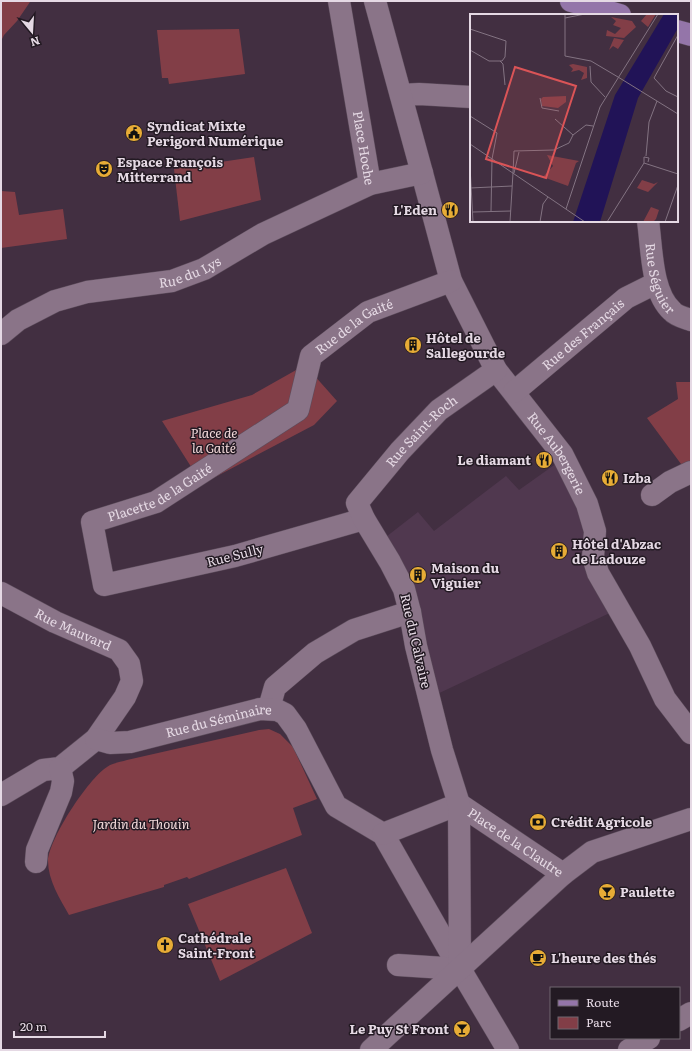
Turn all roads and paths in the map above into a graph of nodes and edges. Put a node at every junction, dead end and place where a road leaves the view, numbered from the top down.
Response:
1 (339, 1) edge
2 (375, 1) edge
3 (571, 1) edge
4 (617, 1) edge
5 (617, 14) edge
6 (621, 14) edge
7 (678, 31) edge
8 (691, 35) edge
9 (401, 95) junction
10 (470, 97) edge
11 (422, 173) junction
12 (370, 184) junction
13 (648, 222) edge
14 (450, 281) junction
15 (656, 283) junction
16 (691, 320) edge
17 (1, 334) edge
18 (496, 370) junction
19 (514, 392) junction
20 (298, 410) joint
21 (691, 472) edge
22 (652, 495) dead end
23 (360, 511) junction
24 (104, 584) joint
25 (1, 593) edge
26 (410, 612) junction
27 (269, 708) junction
28 (691, 733) edge
29 (96, 739) junction
30 (60, 768) junction
31 (1, 795) edge
32 (456, 796) junction
33 (691, 819) edge
34 (383, 834) junction
35 (36, 862) dead end
36 (563, 874) junction
37 (398, 965) dead end
38 (460, 969) junction
39 (691, 1013) edge
40 (680, 1019) edge
41 (647, 1039) edge
42 (370, 1050) edge
43 (508, 1050) edge
44 (629, 1050) edge

1 - 12 street, Place Hoche
2 - 9 street
3 - 5 main road
4 - 6 street
7 - 8 main road
9 - 10 street
9 - 11 street
11 - 12 street, Place Hoche
11 - 14 street, Rue Aubergerie
12 - 17 street, Rue du Lys
13 - 15 street, Rue Séguier
14 - 18 street, Rue Aubergerie
14 - 20 street, Rue de la Gaité
15 - 16 street, Rue Séguier
15 - 19 street, Rue des Français
18 - 19 street, Rue Aubergerie
18 - 23 street, Rue Saint-Roch
19 - 28 street, Rue Aubergerie
20 - 24 street, Placette de la Gaité
21 - 22 street
23 - 24 street, Rue Sully
23 - 26 street, Rue du Calvaire
25 - 29 street, Rue Mauvard
26 - 27 street
26 - 32 street, Rue du Calvaire
27 - 29 street, Rue du Séminaire
27 - 34 street, Rue du Séminaire
29 - 30 street, Rue Mauvard
30 - 31 street
30 - 35 street
32 - 34 street, Place de la Clautre
32 - 36 street, Place de la Clautre
32 - 38 street, Rue du Calvaire
33 - 36 street
34 - 38 street
36 - 38 street, Place de la Clautre
37 - 38 street
38 - 42 street, Place de la Clautre
38 - 43 street
39 - 40 street
41 - 44 street

